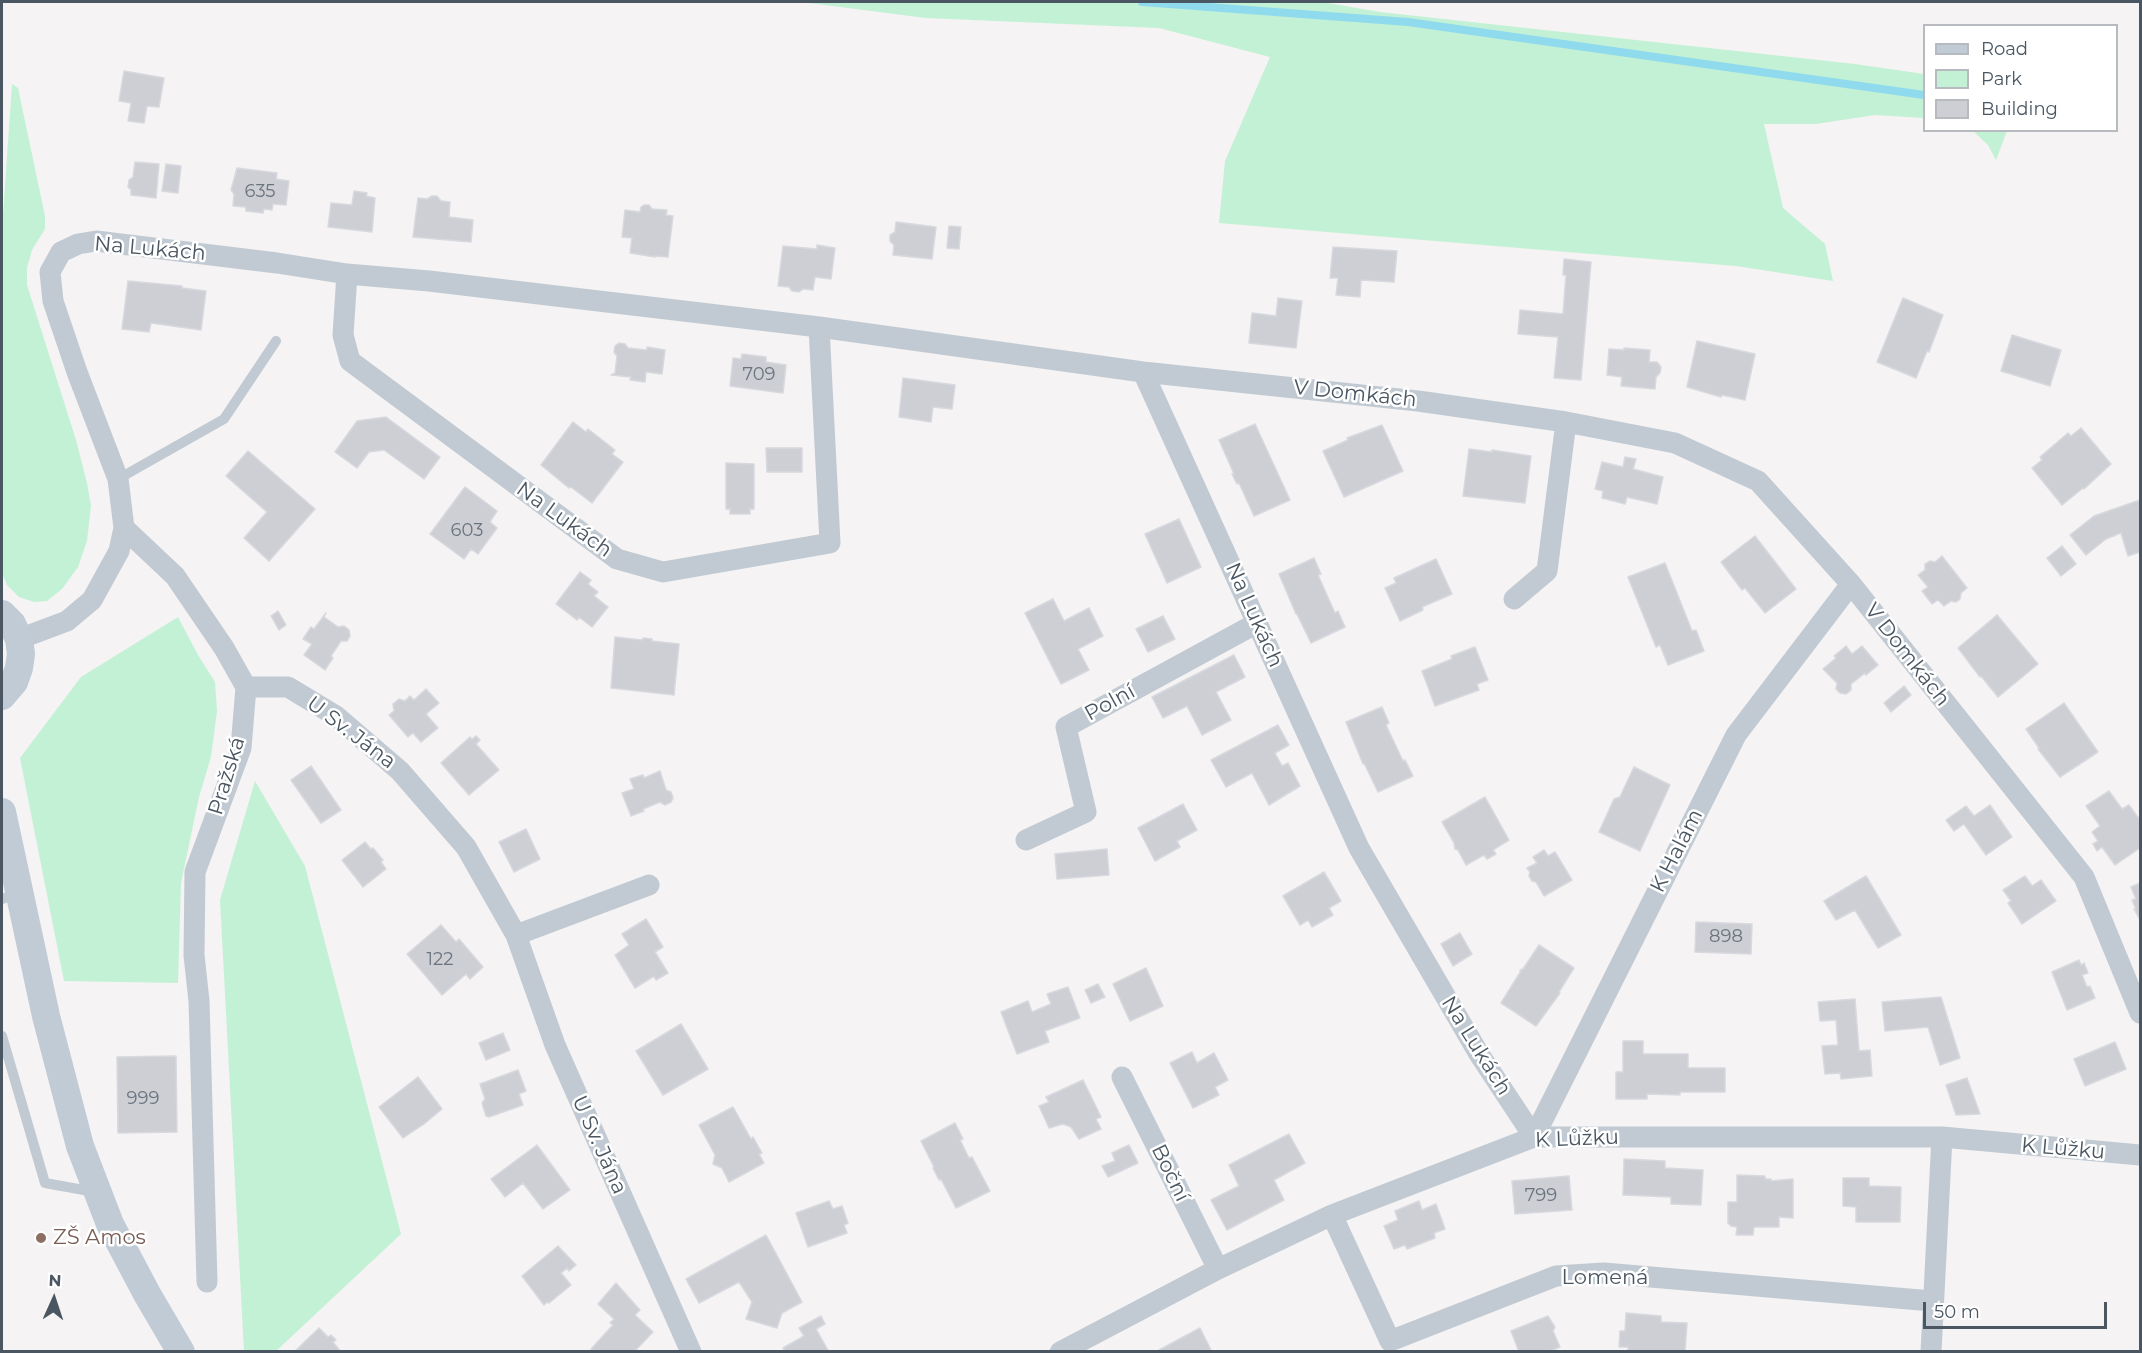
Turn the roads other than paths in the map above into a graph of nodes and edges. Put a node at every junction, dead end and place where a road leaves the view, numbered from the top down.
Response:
1 (347, 274) junction
2 (819, 327) junction
3 (276, 341) dead end
4 (1143, 372) junction
5 (1566, 422) junction
6 (118, 479) junction
7 (124, 528) junction
8 (1851, 584) junction
9 (1514, 600) dead end
10 (2, 614) edge
11 (1257, 622) junction
12 (19, 639) junction
13 (246, 687) junction
14 (2, 696) edge
15 (2, 812) edge
16 (1026, 840) dead end
17 (649, 885) dead end
18 (10, 896) edge
19 (516, 935) junction
20 (2140, 1013) edge
21 (2, 1036) edge
22 (1122, 1077) dead end
23 (1534, 1137) junction
24 (1941, 1137) junction
25 (2140, 1155) edge
26 (96, 1192) junction
27 (1332, 1215) junction
28 (1218, 1269) junction
29 (207, 1282) dead end
30 (1932, 1301) junction
31 (181, 1352) edge
32 (692, 1352) edge
33 (1060, 1352) edge
34 (1931, 1352) edge

1 - 2 street, Na Lukách
1 - 2 street, Na Lukách
1 - 6 street, Na Lukách
2 - 4 street, Na Lukách
3 - 6 lane
4 - 5 street, V Domkách
4 - 11 street, Na Lukách
5 - 8 street, V Domkách
5 - 9 street
6 - 7 street
7 - 12 street
7 - 13 street
8 - 20 street, V Domkách
8 - 23 street, K Halám
10 - 12 main road
11 - 16 street, Polní
11 - 23 street, Na Lukách
12 - 14 main road
13 - 19 street, U Sv. Jána
13 - 29 street, Pražská
15 - 18 main road
17 - 19 street
18 - 26 main road
19 - 32 street, U Sv. Jána
21 - 26 lane
22 - 28 street, Boční
23 - 24 street, K Lůžku
23 - 27 street, K Lůžku
24 - 25 street, K Lůžku
24 - 30 street
26 - 31 main road
27 - 28 street, K Lůžku
27 - 30 street, Lomená
28 - 33 street, K Lůžku
30 - 34 street

